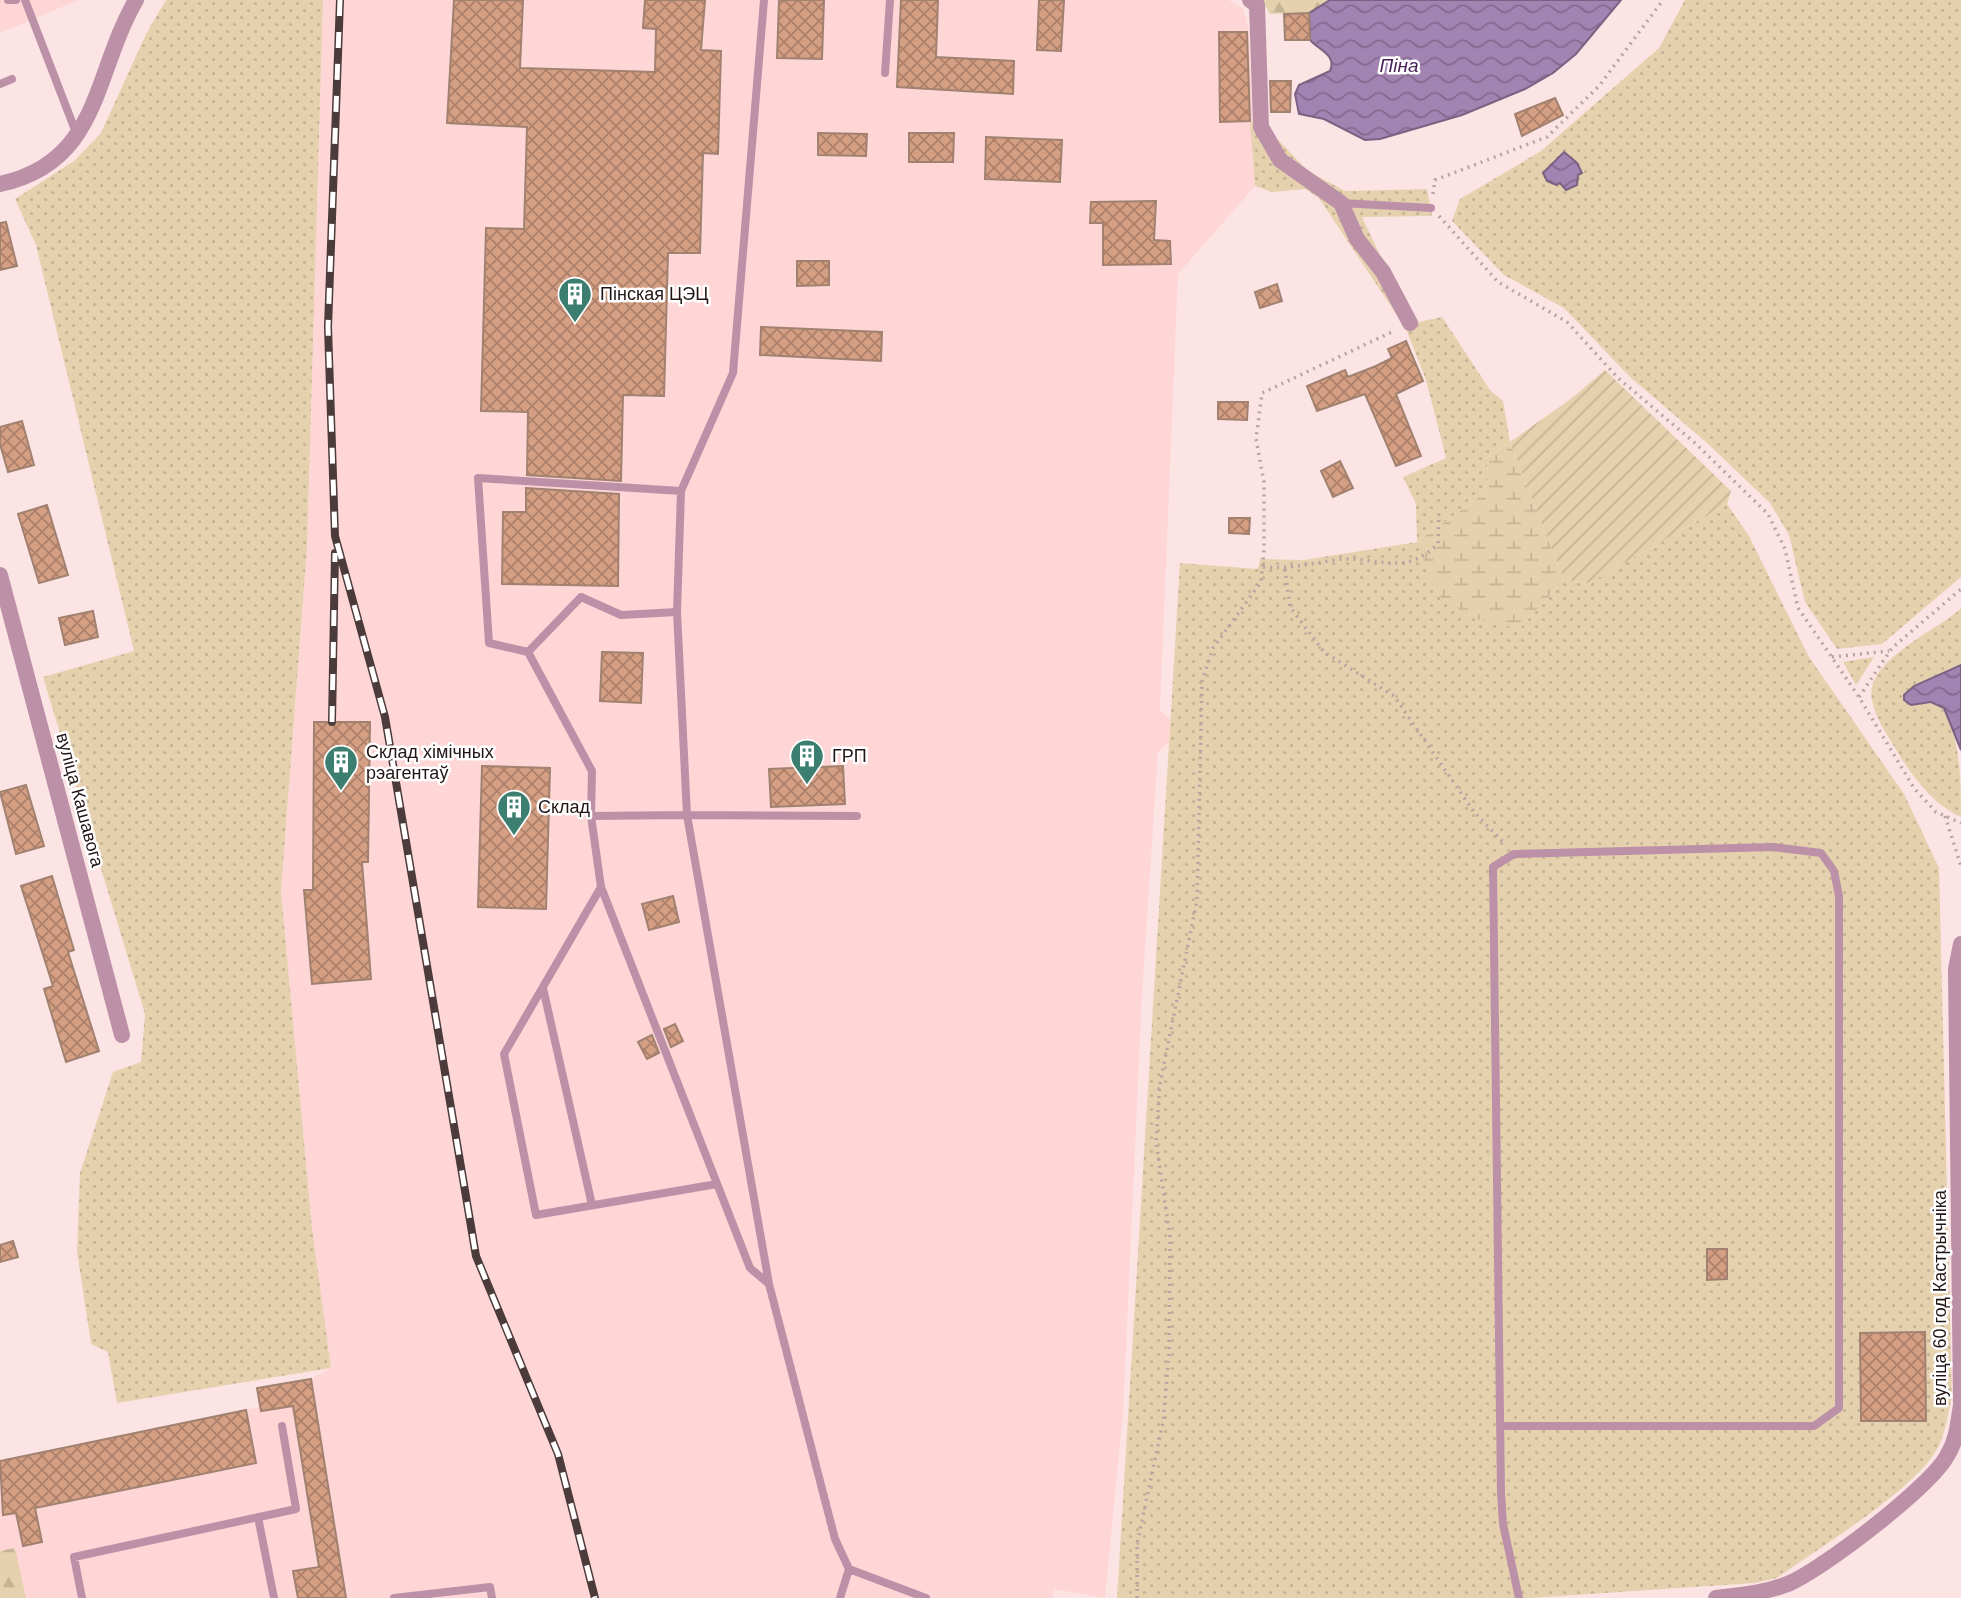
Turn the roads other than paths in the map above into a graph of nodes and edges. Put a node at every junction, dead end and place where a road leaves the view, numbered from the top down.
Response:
1 (8, 0) edge
2 (16, 0) edge
3 (25, 0) edge
4 (136, 0) edge
5 (764, 0) edge
6 (890, 0) edge
7 (1250, 0) edge
8 (885, 73) dead end
9 (12, 79) dead end
10 (0, 84) edge
11 (78, 138) junction
12 (0, 184) edge
13 (1341, 203) junction
14 (1431, 208) road end
15 (1410, 323) road end
16 (681, 491) junction
17 (0, 575) edge
18 (677, 612) junction
19 (528, 652) junction
20 (591, 816) junction
21 (687, 816) junction
22 (857, 816) dead end
23 (601, 887) junction
24 (1961, 944) edge
25 (543, 988) junction
26 (122, 1035) dead end
27 (718, 1184) junction
28 (592, 1206) junction
29 (768, 1284) junction
30 (282, 1426) dead end
31 (1501, 1426) junction
32 (258, 1517) junction
33 (849, 1569) junction
34 (82, 1598) edge
35 (274, 1598) edge
36 (394, 1598) edge
37 (492, 1598) edge
38 (840, 1598) edge
39 (926, 1598) edge
40 (1519, 1598) edge
41 (1717, 1598) edge

1 - 2 lane
3 - 11 lane
4 - 11 street
5 - 16 lane
6 - 8 lane
7 - 13 street
9 - 10 lane
11 - 12 street
13 - 14 lane
13 - 15 street
16 - 18 lane
16 - 19 lane
17 - 26 street, вуліца Кашавога
18 - 19 lane
18 - 21 lane
19 - 20 lane
20 - 21 lane
20 - 23 lane
21 - 22 lane
21 - 29 lane
23 - 25 lane
23 - 27 lane
24 - 41 street, вуліца 60 год Кастрычніка
25 - 28 lane
25 - 28 lane
27 - 28 lane
27 - 29 lane
29 - 33 lane
30 - 32 lane
31 - 31 lane
31 - 40 lane
32 - 34 lane
32 - 35 lane
33 - 38 lane
33 - 39 lane
36 - 37 lane

